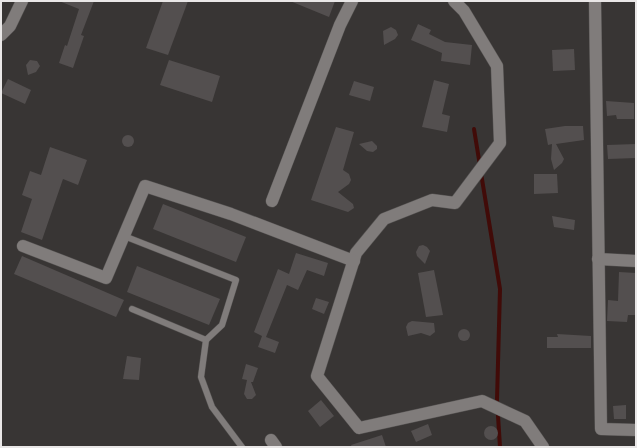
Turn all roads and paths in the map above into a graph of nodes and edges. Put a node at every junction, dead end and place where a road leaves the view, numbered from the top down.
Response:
1 (22, 1) edge
2 (352, 1) edge
3 (454, 1) edge
4 (595, 1) edge
5 (1, 35) edge
6 (272, 201) dead end
7 (124, 236) junction
8 (23, 246) dead end
9 (598, 259) junction
10 (354, 261) junction
11 (636, 261) edge
12 (132, 309) dead end
13 (206, 340) junction
14 (636, 430) edge
15 (242, 447) edge
16 (543, 447) edge

1 - 5 street
2 - 6 street
3 - 10 street
4 - 9 street
7 - 8 street
7 - 10 street
7 - 13 lane
9 - 11 street
9 - 14 street
10 - 16 street
12 - 13 lane
13 - 15 lane

